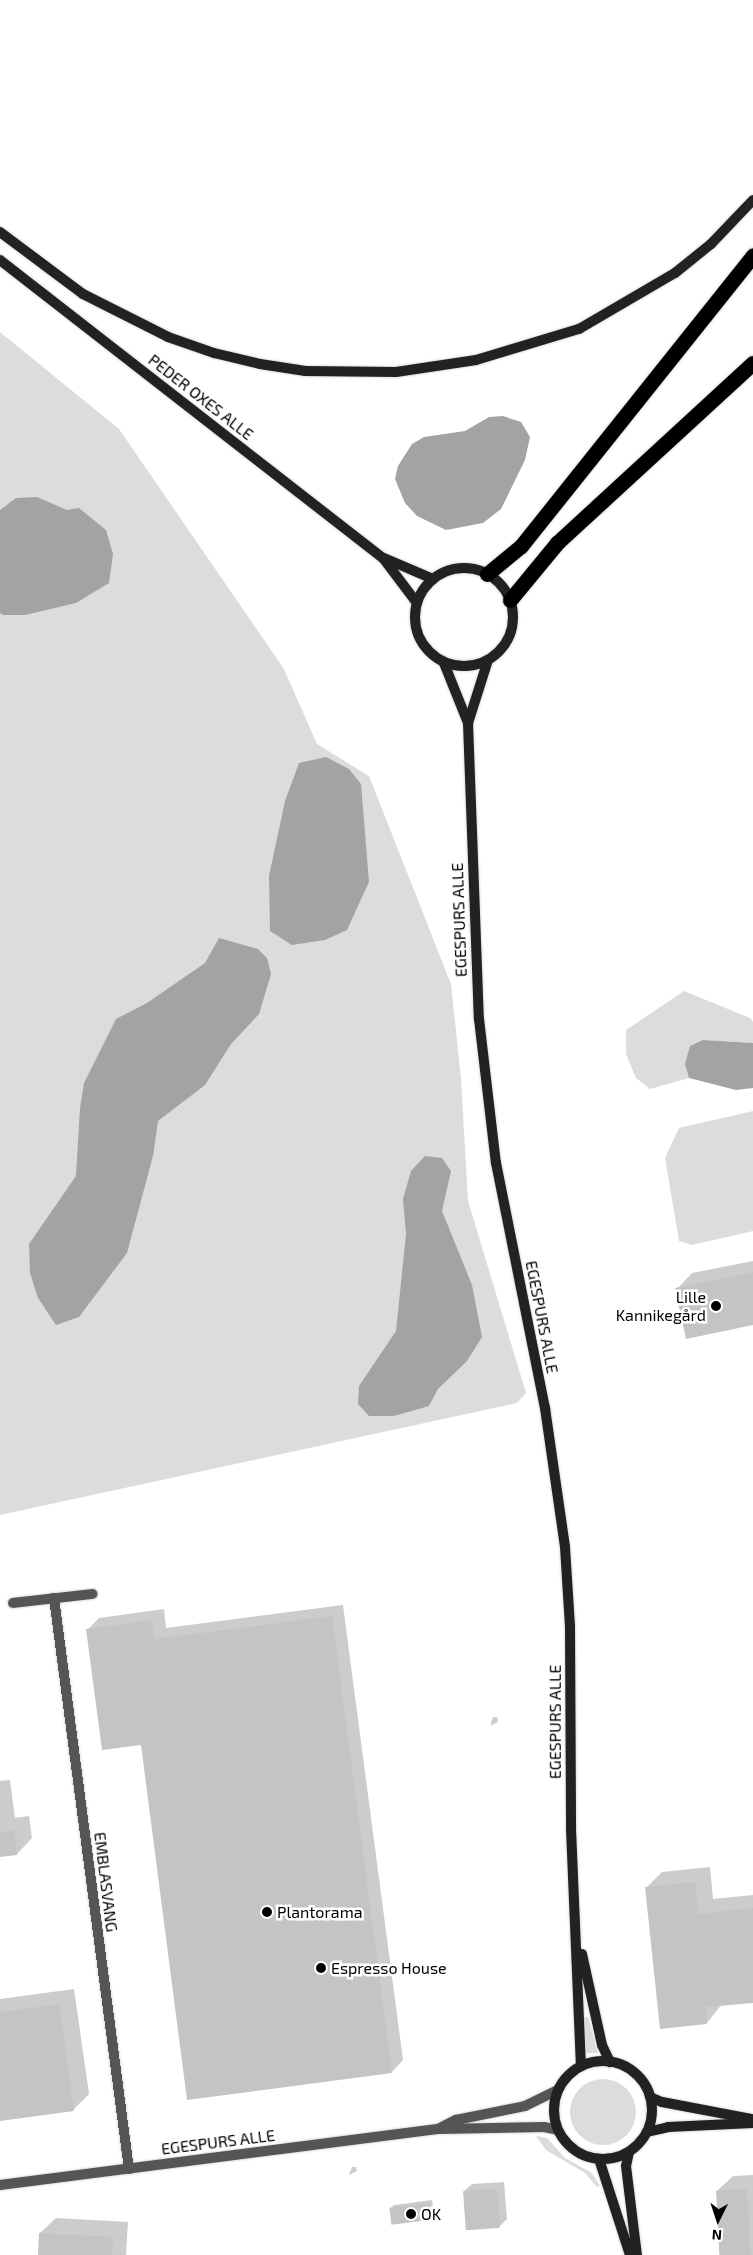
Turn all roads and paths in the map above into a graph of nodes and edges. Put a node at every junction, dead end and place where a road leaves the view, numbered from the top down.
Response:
1 (753, 200) edge
2 (0, 232) edge
3 (753, 255) edge
4 (0, 260) edge
5 (753, 363) edge
6 (383, 558) junction
7 (487, 574) junction
8 (433, 579) junction
9 (510, 600) junction
10 (417, 603) junction
11 (488, 660) junction
12 (444, 662) junction
13 (468, 723) junction
14 (92, 1594) dead end
15 (54, 1598) junction
16 (13, 1603) dead end
17 (575, 1919) junction
18 (610, 2062) junction
19 (581, 2066) junction
20 (558, 2090) junction
21 (650, 2097) junction
22 (753, 2119) edge
23 (753, 2123) edge
24 (439, 2129) junction
25 (558, 2130) junction
26 (647, 2132) junction
27 (629, 2152) junction
28 (598, 2159) junction
29 (129, 2169) junction
30 (0, 2185) edge
31 (630, 2255) edge
32 (637, 2255) edge

1 - 2 street
3 - 7 highway
4 - 6 street, PEDER OXES ALLE
5 - 9 highway
6 - 8 street, PEDER OXES ALLE
6 - 10 street, PEDER OXES ALLE
7 - 8 street
7 - 9 street
8 - 10 street
9 - 11 street
10 - 12 street
11 - 12 street
11 - 13 street, EGESPURS ALLE
12 - 13 street, EGESPURS ALLE
13 - 17 street, EGESPURS ALLE
14 - 15 street
15 - 16 street
15 - 29 street, EMBLASVANG
17 - 18 street, EGESPURS ALLE
17 - 19 street, EGESPURS ALLE
18 - 19 street
18 - 21 street
19 - 20 street
20 - 24 street, EGESPURS ALLE
20 - 25 street
21 - 22 street
21 - 26 street
23 - 26 street
24 - 25 street, EGESPURS ALLE
24 - 29 street, EGESPURS ALLE
25 - 28 street
26 - 27 street
27 - 28 street
27 - 32 street
28 - 31 street
29 - 30 street, EGESPURS ALLE

